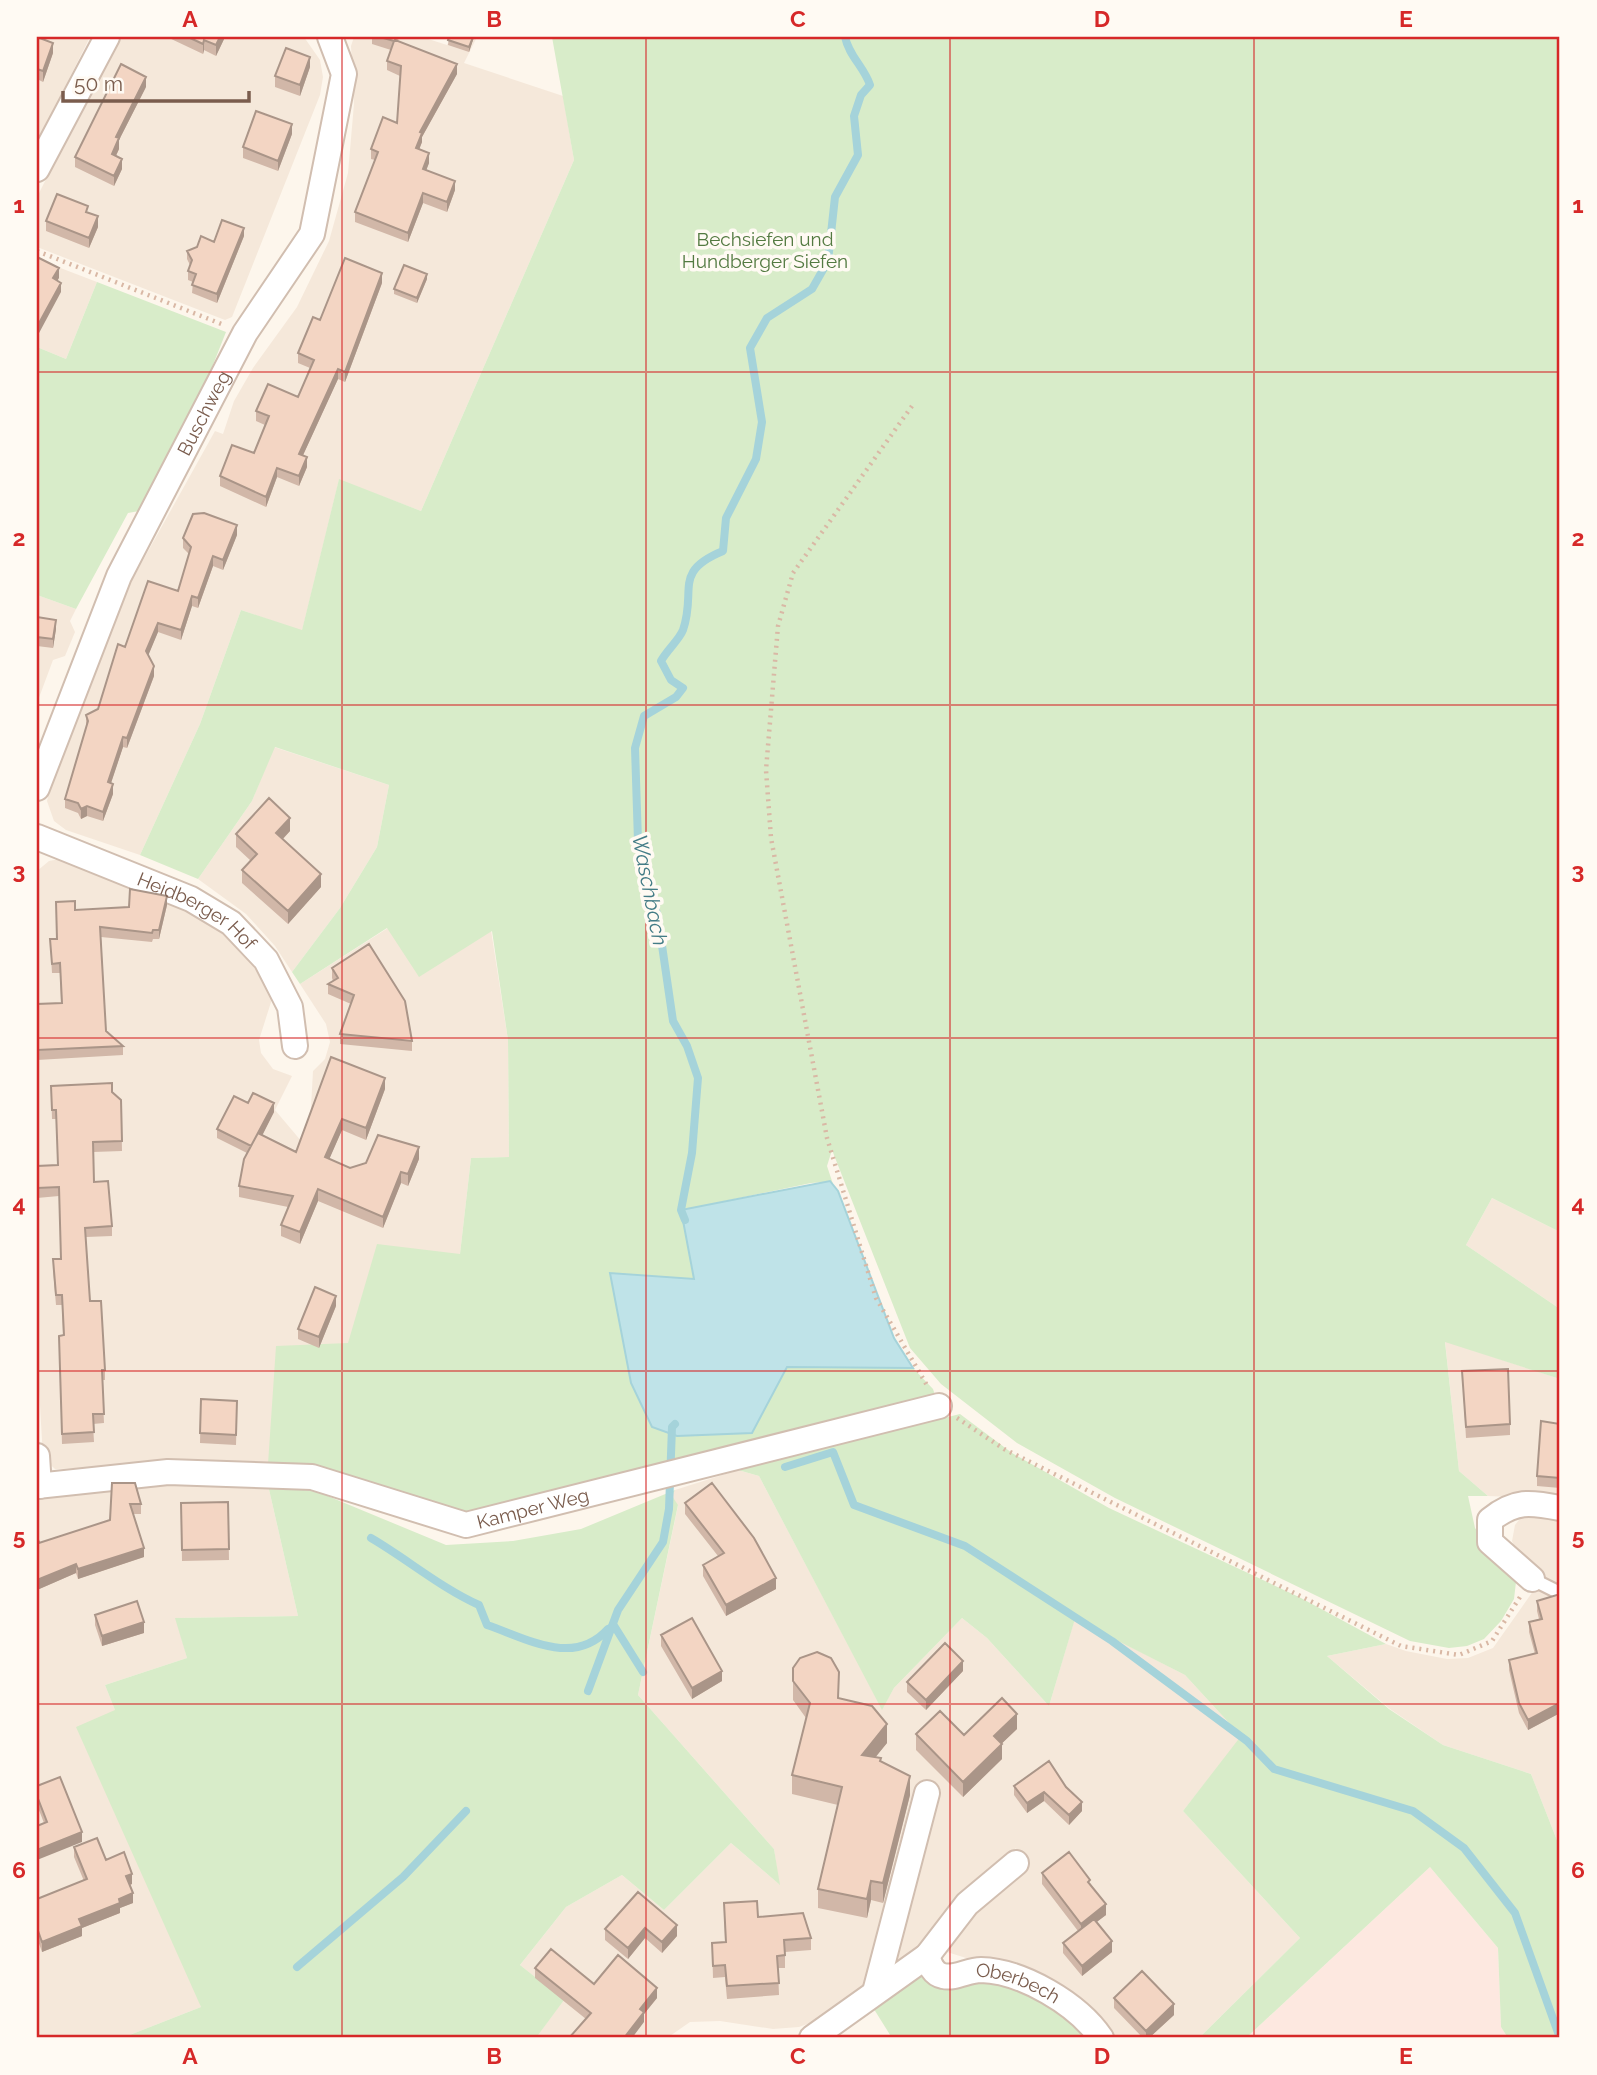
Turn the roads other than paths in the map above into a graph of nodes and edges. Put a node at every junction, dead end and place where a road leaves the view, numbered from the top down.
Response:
1 (107, 37) edge
2 (330, 37) edge
3 (37, 169) edge
4 (37, 788) edge
5 (37, 837) edge
6 (295, 1046) dead end
7 (939, 1406) road end
8 (37, 1456) edge
9 (38, 1486) edge
10 (1560, 1508) edge
11 (1532, 1579) joint
12 (1560, 1593) edge
13 (927, 1793) dead end
14 (1016, 1863) dead end
15 (927, 1956) junction
16 (875, 1992) junction
17 (812, 2038) edge
18 (1101, 2038) edge

1 - 3 street
2 - 4 street, Buschweg
5 - 6 street, Heidberger Hof
7 - 9 street, Kamper Weg
8 - 9 street, Kamper Weg
10 - 11 street
11 - 12 lane
13 - 16 street
14 - 15 street
15 - 16 street
15 - 18 street, Oberbech
16 - 17 street

